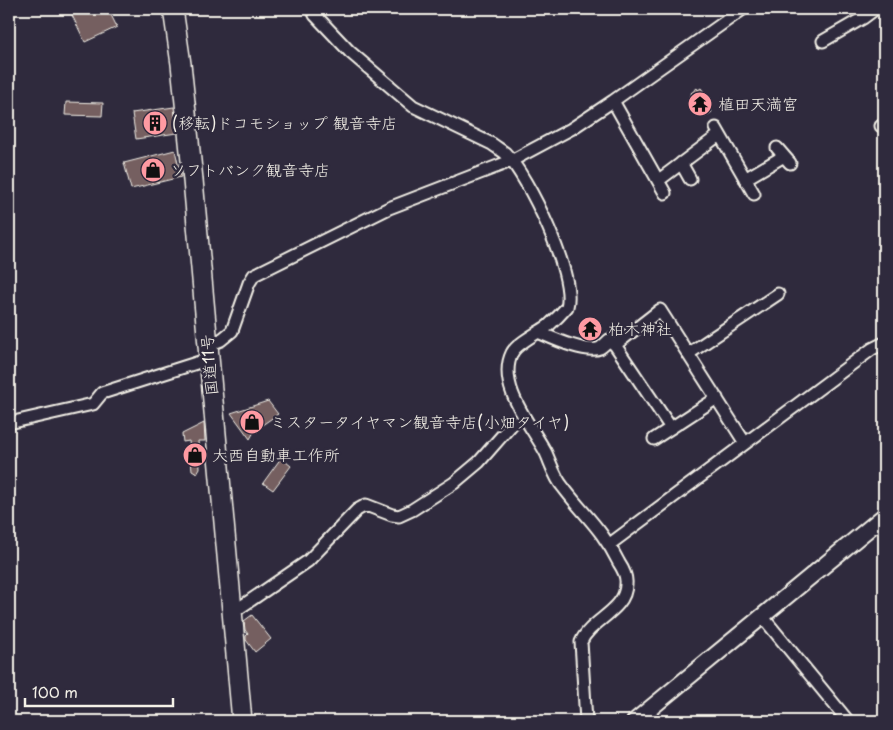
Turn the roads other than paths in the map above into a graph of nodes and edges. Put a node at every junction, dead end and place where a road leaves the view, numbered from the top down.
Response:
1 (174, 9) edge
2 (312, 9) edge
3 (743, 9) edge
4 (875, 9) edge
5 (823, 41) dead end
6 (613, 101) junction
7 (784, 155) dead end
8 (511, 161) junction
9 (681, 163) junction
10 (690, 179) dead end
11 (745, 179) junction
12 (658, 180) junction
13 (666, 193) dead end
14 (754, 194) dead end
15 (778, 294) dead end
16 (538, 332) junction
17 (884, 343) edge
18 (615, 344) junction
19 (208, 352) junction
20 (688, 354) junction
21 (717, 398) junction
22 (514, 422) dead end
23 (9, 423) edge
24 (671, 428) junction
25 (654, 438) dead end
26 (745, 443) junction
27 (884, 516) edge
28 (610, 544) junction
29 (232, 613) junction
30 (762, 616) junction
31 (242, 721) edge
32 (586, 721) edge
33 (635, 721) edge
34 (848, 721) edge

1 - 19 highway, 国道11号
2 - 8 street
3 - 6 street
4 - 5 street
6 - 8 street
6 - 12 street
7 - 11 street
8 - 16 street
8 - 19 street
9 - 10 street
9 - 11 street
9 - 12 street
11 - 14 street
12 - 13 street
15 - 20 street
16 - 18 street
16 - 28 street
17 - 26 street
18 - 20 street
18 - 24 street
19 - 23 street
19 - 29 highway, 国道11号
20 - 21 street
21 - 24 street
21 - 26 street
22 - 29 street
24 - 25 street
26 - 28 street
27 - 30 street
28 - 32 street
29 - 31 highway, 国道11号
30 - 33 street
30 - 34 street

